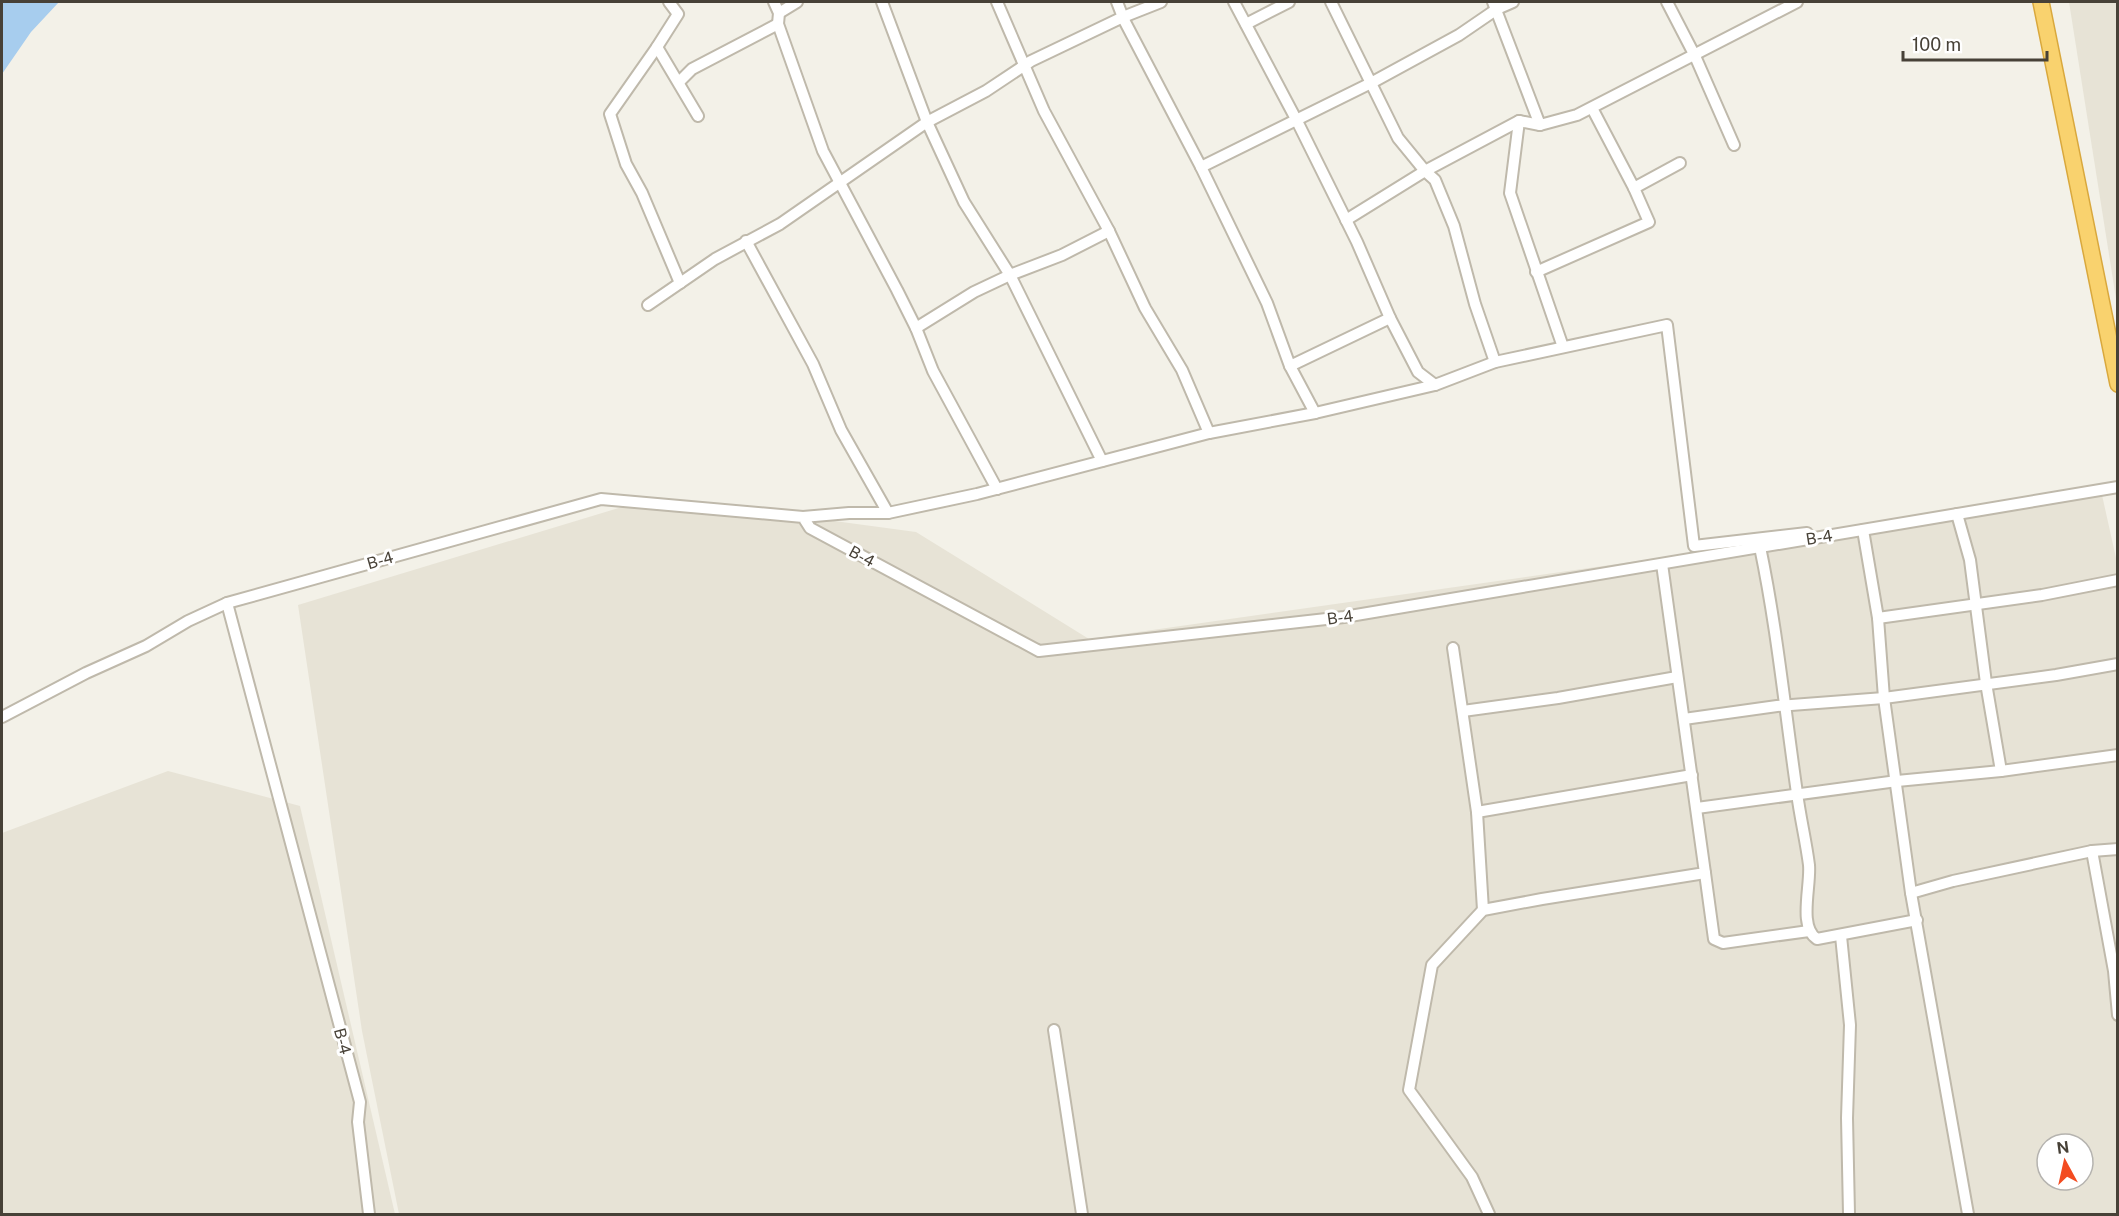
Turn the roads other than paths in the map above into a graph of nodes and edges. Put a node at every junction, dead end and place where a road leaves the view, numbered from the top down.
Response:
1 (669, 2) edge
2 (774, 2) edge
3 (797, 2) edge
4 (882, 2) edge
5 (997, 2) edge
6 (1117, 2) edge
7 (1161, 2) edge
8 (1234, 2) edge
9 (1289, 2) edge
10 (1331, 2) edge
11 (1513, 2) edge
12 (1667, 2) edge
13 (1797, 2) edge
14 (2041, 2) edge
15 (1495, 5) edge
16 (1123, 17) junction
17 (779, 18) junction
18 (1246, 24) junction
19 (657, 47) junction
20 (1695, 56) junction
21 (1024, 67) junction
22 (679, 82) junction
23 (1371, 83) junction
24 (1592, 108) junction
25 (698, 116) dead end
26 (1297, 121) junction
27 (1519, 121) junction
28 (927, 122) junction
29 (1540, 125) junction
30 (1734, 145) dead end
31 (1680, 163) dead end
32 (1201, 167) junction
33 (1425, 171) junction
34 (840, 183) junction
35 (1634, 188) junction
36 (1346, 220) junction
37 (1108, 231) junction
38 (746, 242) junction
39 (1536, 272) junction
40 (1010, 275) junction
41 (680, 283) junction
42 (648, 305) dead end
43 (1390, 318) junction
44 (916, 328) junction
45 (1563, 347) junction
46 (2114, 347) edge
47 (1495, 362) junction
48 (1290, 366) junction
49 (2118, 384) edge
50 (1435, 385) junction
51 (1315, 413) junction
52 (1209, 434) junction
53 (1102, 461) junction
54 (2118, 487) edge
55 (997, 489) junction
56 (888, 513) junction
57 (1953, 515) junction
58 (803, 517) junction
59 (1863, 530) junction
60 (1760, 547) junction
61 (1662, 564) junction
62 (2118, 580) edge
63 (227, 603) junction
64 (1975, 604) junction
65 (1878, 618) junction
66 (1453, 648) dead end
67 (2118, 663) edge
68 (1677, 677) junction
69 (1986, 683) junction
70 (1884, 698) junction
71 (1786, 706) junction
72 (1463, 711) junction
73 (2, 717) edge
74 (1684, 719) junction
75 (2118, 755) edge
76 (2001, 771) junction
77 (1692, 775) junction
78 (1897, 781) junction
79 (1797, 794) junction
80 (1697, 808) junction
81 (1477, 812) junction
82 (2118, 849) edge
83 (2092, 851) junction
84 (1705, 873) junction
85 (1911, 893) junction
86 (1483, 910) junction
87 (1917, 920) junction
88 (1809, 931) junction
89 (1841, 936) junction
90 (2118, 1015) edge
91 (1054, 1030) dead end
92 (369, 1215) edge
93 (1082, 1215) edge
94 (1489, 1215) edge
95 (1849, 1215) edge
96 (1968, 1215) edge

1 - 19 street
2 - 17 street
3 - 17 street
4 - 28 street
5 - 21 street
6 - 16 street
7 - 16 street
8 - 18 street
9 - 18 street
10 - 23 street
11 - 15 street
12 - 20 street
13 - 20 street
14 - 46 highway
15 - 23 street
15 - 29 street
16 - 21 street
16 - 32 street
17 - 22 street
17 - 34 street
18 - 26 street
19 - 22 street
19 - 41 street
20 - 24 street
20 - 30 street
21 - 28 street
21 - 37 street
22 - 25 street
23 - 26 street
23 - 33 street
24 - 29 street
24 - 35 street
26 - 32 street
26 - 36 street
27 - 29 street
27 - 33 street
27 - 39 street
28 - 34 street
28 - 40 street
31 - 35 street
32 - 48 street
33 - 36 street
33 - 47 street
34 - 38 street
34 - 44 street
35 - 39 street
36 - 43 street
37 - 40 street
37 - 52 street
38 - 41 street
38 - 56 street
39 - 45 street
40 - 44 street
40 - 53 street
41 - 42 street
43 - 48 street
43 - 50 street
44 - 55 street
45 - 47 street
45 - 57 street
46 - 49 highway
47 - 50 street
48 - 51 street
50 - 51 street
51 - 52 street
52 - 53 street
53 - 55 street
54 - 57 street, B-4
55 - 56 street
56 - 58 street
57 - 59 street, B-4
57 - 64 street
58 - 61 street, B-4
58 - 63 street, B-4
59 - 60 street, B-4
59 - 65 street
60 - 61 street, B-4
60 - 71 street
61 - 68 street
62 - 64 street
63 - 73 street
63 - 92 street, B-4
64 - 65 street
64 - 69 street
65 - 70 street
66 - 72 street
67 - 69 street
68 - 72 street
68 - 74 street
69 - 70 street
69 - 76 street
70 - 71 street
70 - 78 street
71 - 74 street
71 - 79 street
72 - 81 street
74 - 77 street
75 - 76 street
76 - 78 street
77 - 80 street
77 - 81 street
78 - 79 street
78 - 85 street
79 - 80 street
79 - 88 street
80 - 84 street
81 - 86 street
82 - 83 street
83 - 85 street
83 - 90 street
84 - 86 street
84 - 88 street
85 - 87 street
86 - 94 street
87 - 89 street
87 - 96 street
88 - 89 street
89 - 95 street
91 - 93 street

